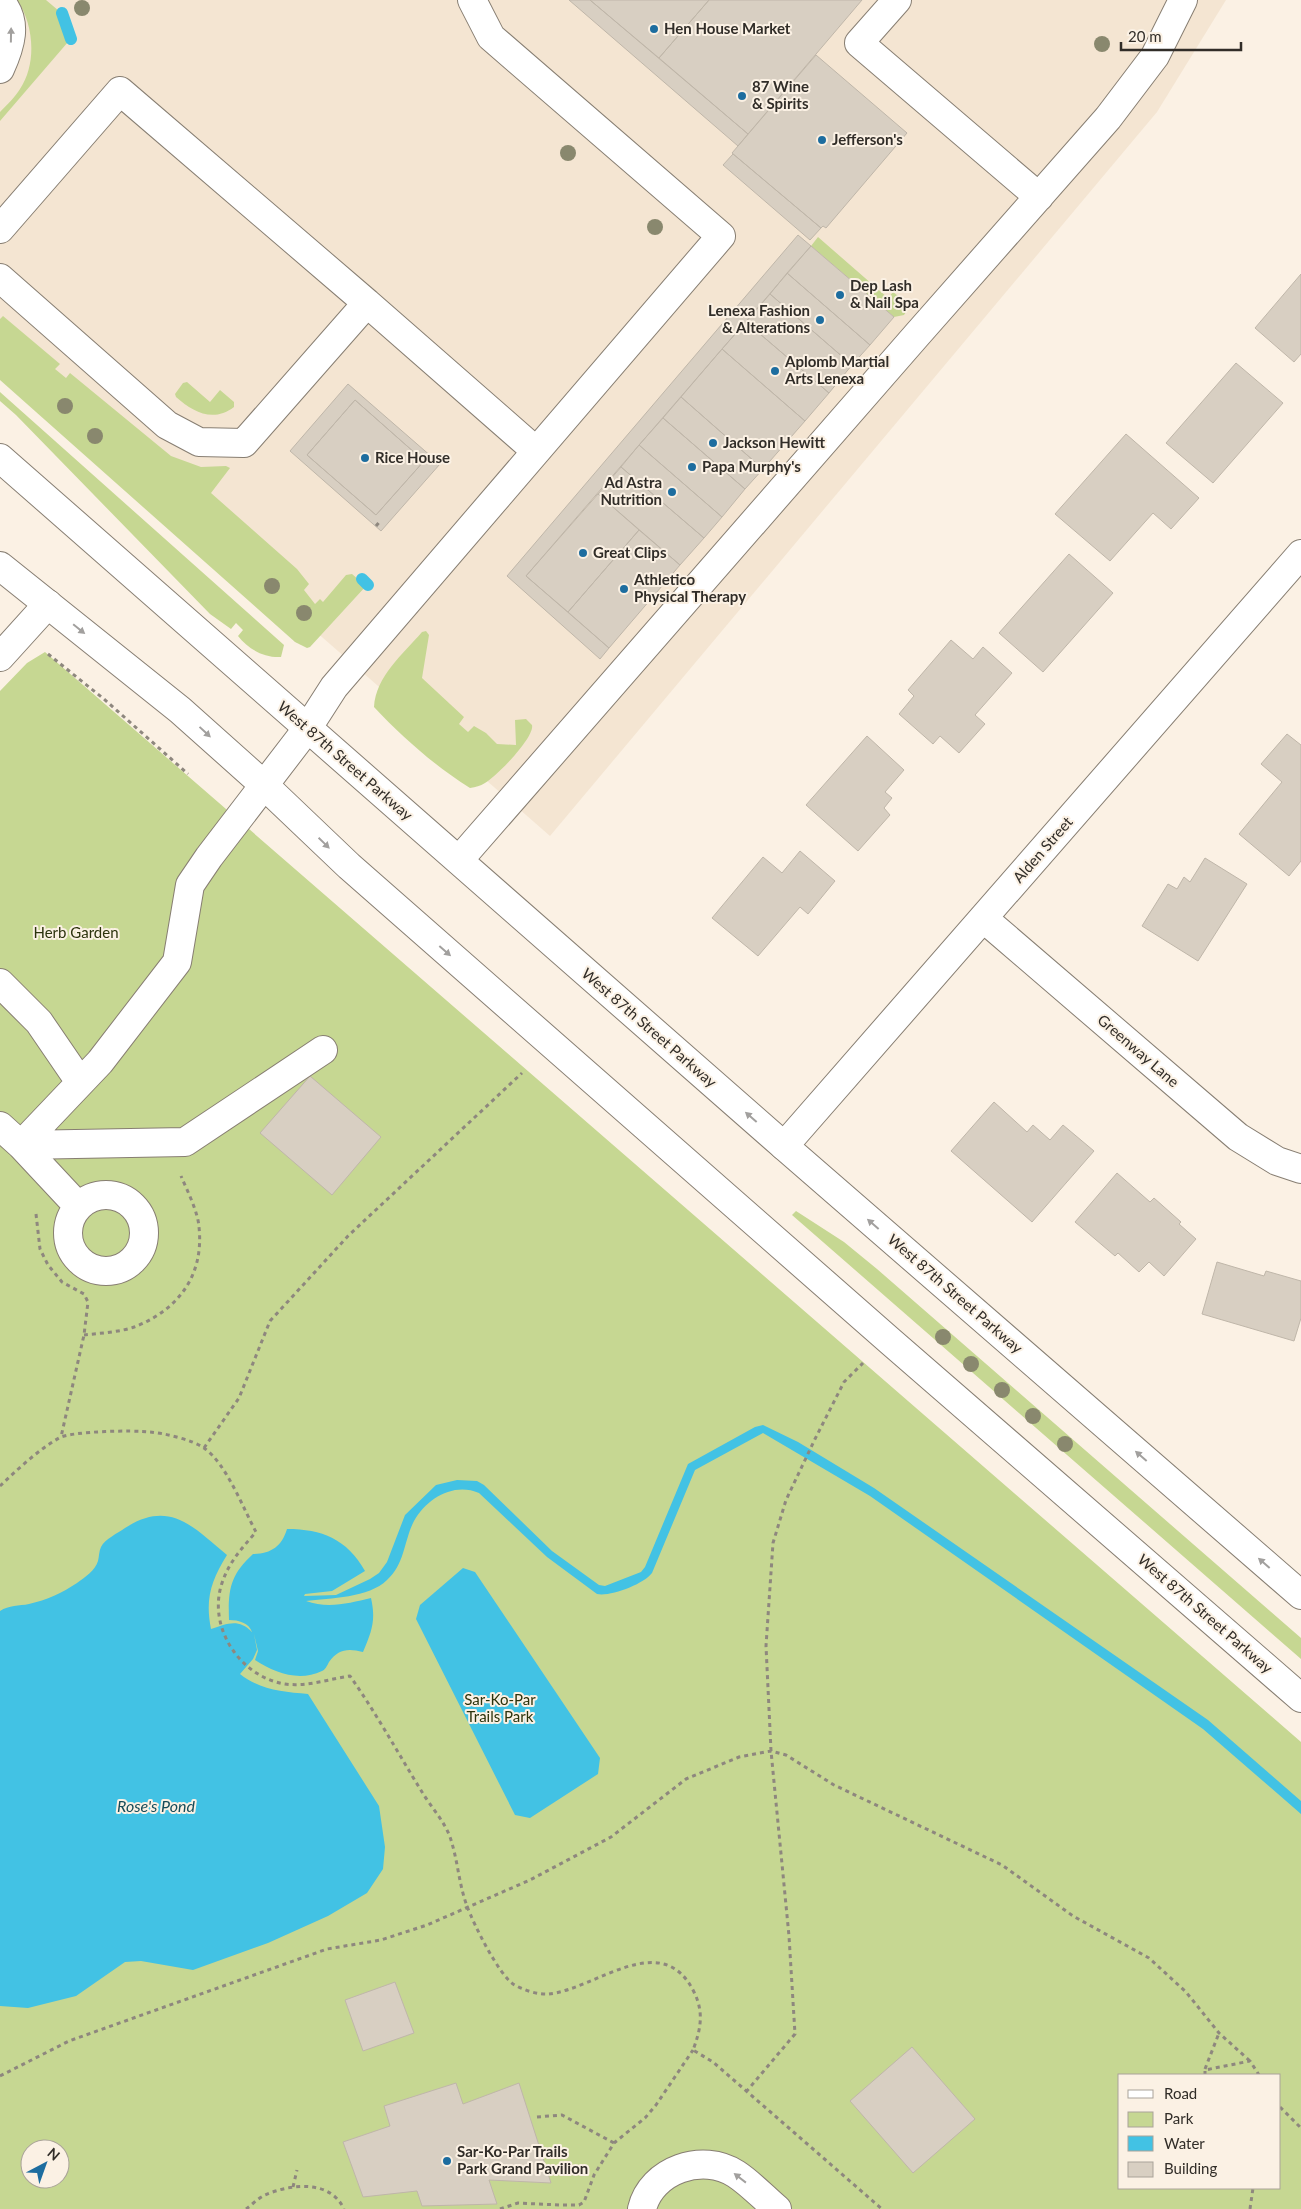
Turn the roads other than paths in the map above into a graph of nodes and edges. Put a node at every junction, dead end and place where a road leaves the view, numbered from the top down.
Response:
1 (472, 0) edge
2 (897, 0) edge
3 (1183, 0) edge
4 (0, 1) edge
5 (0, 70) edge
6 (1039, 197) junction
7 (0, 229) edge
8 (0, 278) edge
9 (367, 303) junction
10 (536, 451) junction
11 (0, 458) edge
12 (1301, 554) edge
13 (0, 566) edge
14 (48, 604) junction
15 (0, 657) edge
16 (307, 729) junction
17 (264, 786) junction
18 (459, 860) junction
19 (983, 918) junction
20 (0, 983) edge
21 (323, 1050) dead end
22 (80, 1082) junction
23 (0, 1126) edge
24 (21, 1145) junction
25 (784, 1146) junction
26 (1301, 1168) edge
27 (78, 1206) dead end
28 (1301, 1595) edge
29 (1301, 1698) edge
30 (642, 2209) edge
31 (777, 2209) edge

1 - 10 main road
2 - 6 main road
3 - 6 main road
5 -> 4 main road
6 - 18 main road
7 - 9 main road
8 - 9 main road
9 - 10 main road
10 - 16 main road
11 - 16 main road, West 87th Street Parkway
12 - 19 main road, Alden Street
13 - 14 main road, West 87th Street Parkway
14 - 15 main road
14 -> 17 main road, West 87th Street Parkway
16 - 17 main road
16 - 18 main road, West 87th Street Parkway
17 - 22 main road
17 -> 29 main road, West 87th Street Parkway
25 -> 18 main road, West 87th Street Parkway
19 - 25 main road, Alden Street
19 - 26 main road, Greenway Lane
20 - 22 main road
21 - 24 main road
22 - 24 main road
23 - 24 main road
24 - 27 main road
28 -> 25 main road, West 87th Street Parkway
31 -> 30 main road

